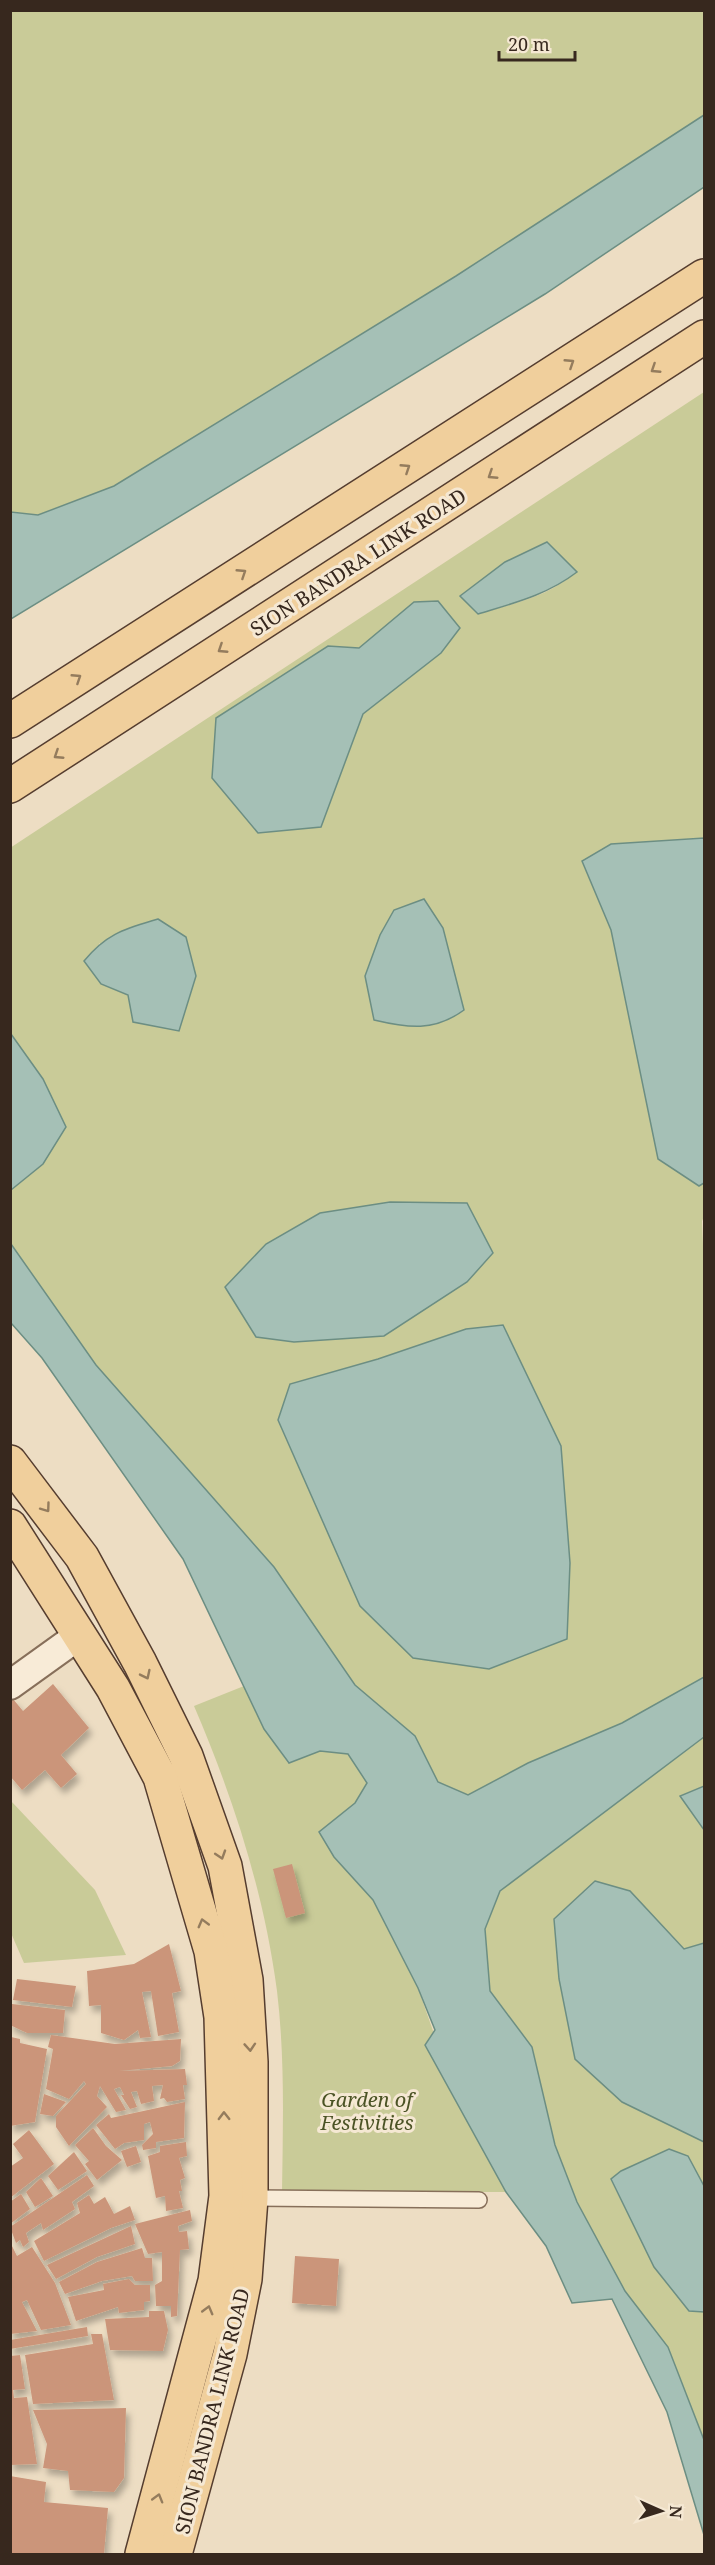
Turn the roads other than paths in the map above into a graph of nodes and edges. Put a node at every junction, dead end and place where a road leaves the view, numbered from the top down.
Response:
1 (705, 276) edge
2 (705, 337) edge
3 (10, 721) edge
4 (10, 786) edge
5 (10, 1462) edge
6 (10, 1526) edge
7 (81, 1634) junction
8 (10, 1685) edge
9 (190, 1765) junction
10 (160, 1777) junction
11 (251, 2199) junction
12 (479, 2200) dead end
13 (142, 2554) edge
14 (175, 2554) edge

3 -> 1 main road
2 -> 4 main road, SION BANDRA LINK ROAD
5 -> 9 main road, SION BANDRA LINK ROAD
6 - 7 main road, SION BANDRA LINK ROAD
7 - 8 street
7 - 10 main road, SION BANDRA LINK ROAD
9 - 10 main road
9 -> 11 main road, SION BANDRA LINK ROAD
13 -> 10 main road, SION BANDRA LINK ROAD
11 - 12 lane
11 - 14 main road, SION BANDRA LINK ROAD

